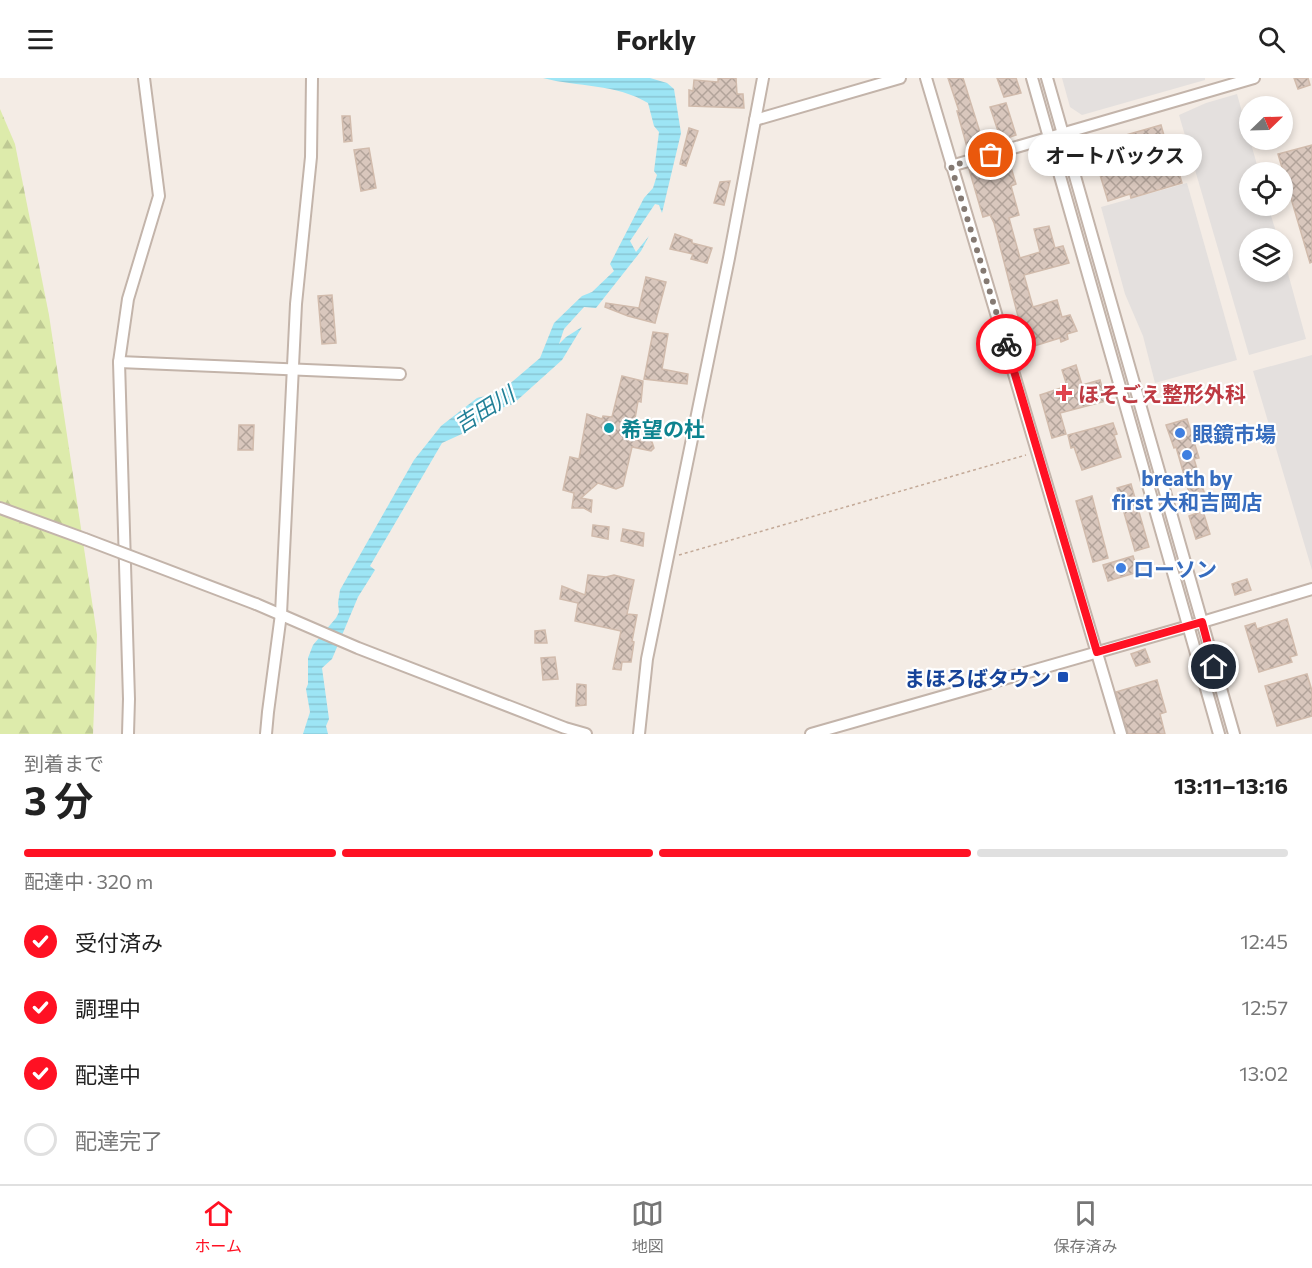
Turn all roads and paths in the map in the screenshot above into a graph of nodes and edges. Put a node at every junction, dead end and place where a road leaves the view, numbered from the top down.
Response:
1 (144, 78) edge
2 (312, 78) edge
3 (763, 78) edge
4 (900, 78) edge
5 (926, 78) edge
6 (1032, 78) edge
7 (1047, 78) edge
8 (1254, 78) edge
9 (755, 120) junction
10 (1063, 133) junction
11 (1049, 137) junction
12 (951, 166) junction
13 (120, 362) junction
14 (293, 371) junction
15 (400, 374) dead end
16 (1038, 451) junction
17 (0, 508) edge
18 (667, 558) junction
19 (1312, 589) edge
20 (281, 614) junction
21 (1202, 622) junction
22 (1188, 626) junction
23 (1097, 652) junction
24 (128, 734) edge
25 (266, 734) edge
26 (586, 734) edge
27 (639, 734) edge
28 (812, 734) edge
29 (1121, 734) edge
30 (1219, 734) edge
31 (1234, 734) edge

1 - 13 street
2 - 14 street
3 - 9 street
4 - 9 street
5 - 12 street
6 - 11 street
7 - 10 street
8 - 10 street
9 - 18 street
10 - 11 street
10 - 21 street
11 - 12 street
11 - 22 street
12 - 16 street
13 - 14 street
13 - 24 street
14 - 15 street
14 - 20 street
16 - 18 path
16 - 23 street
17 - 20 street, bridge
18 - 27 street
19 - 21 street
20 - 25 street
20 - 26 street
21 - 22 street
21 - 31 street
22 - 23 street
22 - 30 street
23 - 28 street
23 - 29 street

